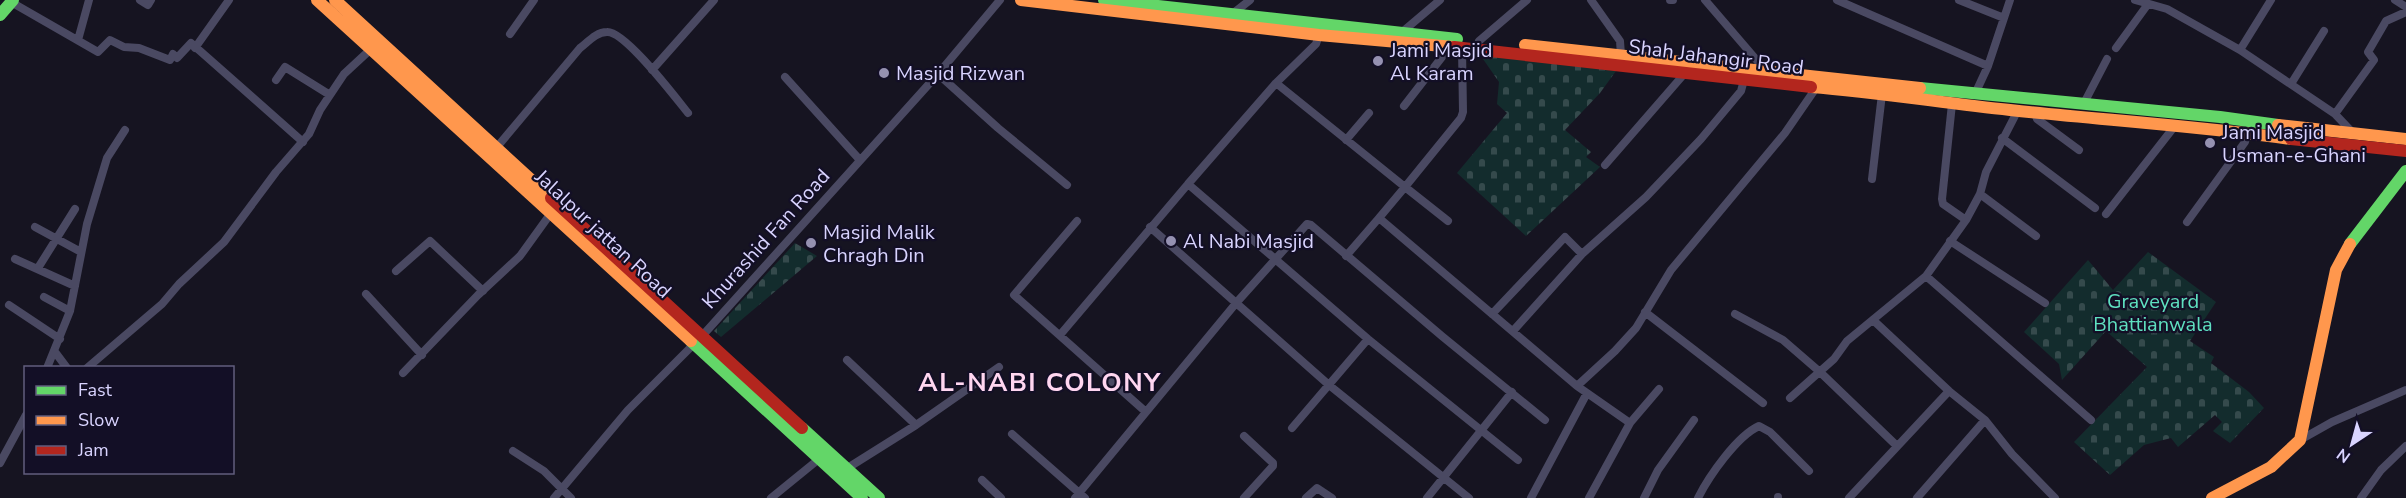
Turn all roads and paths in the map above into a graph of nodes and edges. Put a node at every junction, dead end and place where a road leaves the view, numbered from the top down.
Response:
1 (89, 0) edge
2 (140, 0) edge
3 (151, 0) edge
4 (229, 0) edge
5 (317, 0) edge
6 (335, 0) edge
7 (534, 0) edge
8 (714, 0) edge
9 (1000, 0) edge
10 (1021, 0) edge
11 (1104, 0) edge
12 (1250, 0) edge
13 (1440, 0) edge
14 (1527, 0) edge
15 (1591, 0) edge
16 (1705, 0) edge
17 (1837, 0) edge
18 (1959, 0) edge
19 (2010, 0) edge
20 (2135, 0) edge
21 (2174, 0) edge
22 (2271, 0) edge
23 (2395, 0) edge
24 (12, 1) edge
25 (1149, 2) edge
26 (2148, 4) junction
27 (2406, 7) edge
28 (2167, 9) junction
29 (2406, 12) edge
30 (0, 15) edge
31 (1230, 15) junction
32 (2004, 18) junction
33 (2324, 31) dead end
34 (1401, 33) junction
35 (510, 34) dead end
36 (1320, 35) junction
37 (78, 40) junction
38 (1479, 41) junction
39 (1442, 46) junction
40 (195, 48) junction
41 (1462, 48) junction
42 (2116, 48) dead end
43 (371, 49) junction
44 (2240, 50) junction
45 (1621, 55) junction
46 (2107, 59) dead end
47 (1988, 66) junction
48 (652, 70) junction
49 (1766, 71) junction
50 (1685, 73) junction
51 (938, 74) junction
52 (785, 77) dead end
53 (276, 80) dead end
54 (1744, 80) junction
55 (1276, 83) junction
56 (2291, 84) junction
57 (1816, 88) junction
58 (1882, 94) junction
59 (1975, 94) junction
60 (330, 95) junction
61 (1952, 104) junction
62 (2083, 105) junction
63 (443, 106) junction
64 (1404, 106) dead end
65 (2018, 110) junction
66 (688, 113) dead end
67 (1369, 113) dead end
68 (2035, 113) junction
69 (2335, 114) junction
70 (2174, 127) junction
71 (125, 130) dead end
72 (2247, 133) junction
73 (2002, 138) junction
74 (2353, 139) junction
75 (2406, 139) edge
76 (1346, 140) junction
77 (303, 142) junction
78 (496, 147) junction
79 (2079, 150) dead end
80 (2406, 151) edge
81 (859, 159) junction
82 (1605, 165) dead end
83 (2406, 171) edge
84 (1872, 179) dead end
85 (1188, 184) junction
86 (1067, 185) dead end
87 (1405, 187) junction
88 (1980, 194) junction
89 (2095, 208) dead end
90 (75, 209) dead end
91 (551, 213) junction
92 (2106, 214) dead end
93 (1379, 218) junction
94 (1966, 220) junction
95 (1077, 221) dead end
96 (1448, 221) dead end
97 (2187, 222) dead end
98 (35, 227) dead end
99 (1150, 227) junction
100 (2036, 236) dead end
101 (55, 238) junction
102 (1950, 241) junction
103 (81, 252) junction
104 (1582, 254) junction
105 (1346, 255) junction
106 (15, 259) dead end
107 (1276, 259) junction
108 (38, 268) junction
109 (396, 272) dead end
110 (1926, 276) junction
111 (75, 286) junction
112 (483, 291) junction
113 (366, 294) dead end
114 (45, 297) dead end
115 (1237, 302) junction
116 (2045, 303) dead end
117 (9, 305) dead end
118 (70, 311) junction
119 (1645, 312) junction
120 (1492, 314) junction
121 (1735, 314) dead end
122 (1873, 320) junction
123 (1513, 331) junction
124 (703, 335) junction
125 (1060, 335) junction
126 (60, 339) junction
127 (1368, 339) junction
128 (694, 344) junction
129 (55, 352) junction
130 (422, 355) junction
131 (847, 360) dead end
132 (48, 366) edge
133 (66, 366) edge
134 (89, 366) edge
135 (999, 368) dead end
136 (1820, 372) junction
137 (403, 373) dead end
138 (1329, 385) junction
139 (1577, 386) junction
140 (1659, 389) dead end
141 (2406, 390) edge
142 (1949, 391) junction
143 (1512, 392) junction
144 (1587, 393) junction
145 (760, 396) junction
146 (1790, 398) dead end
147 (1763, 403) dead end
148 (1146, 412) junction
149 (24, 419) edge
150 (1545, 420) dead end
151 (1694, 420) dead end
152 (1985, 420) junction
153 (2091, 420) dead end
154 (1630, 423) junction
155 (916, 425) junction
156 (1292, 428) dead end
157 (1480, 432) junction
158 (1012, 434) dead end
159 (1244, 436) dead end
160 (2300, 440) junction
161 (1897, 446) junction
162 (2406, 446) edge
163 (513, 451) dead end
164 (819, 459) junction
165 (1518, 460) dead end
166 (0, 463) edge
167 (846, 469) junction
168 (1809, 471) dead end
169 (1444, 477) junction
170 (982, 480) dead end
171 (563, 489) junction
172 (1080, 496) edge
173 (554, 498) edge
174 (571, 498) edge
175 (771, 498) edge
176 (862, 498) edge
177 (879, 498) edge
178 (1001, 498) edge
179 (1244, 498) edge
180 (1306, 498) edge
181 (1332, 498) edge
182 (1427, 498) edge
183 (1469, 498) edge
184 (1531, 498) edge
185 (1588, 498) edge
186 (1644, 498) edge
187 (1698, 498) edge
188 (1849, 498) edge
189 (1917, 498) edge
190 (2055, 498) edge
191 (2212, 498) edge
192 (2361, 498) edge

1 - 37 street
2 - 3 street
4 - 40 street
5 - 43 street, Jalalpur jattan Road
6 - 63 street, Jalalpur jattan Road
7 - 35 street
8 - 48 street
9 - 51 street, Khurashid Fan Road
10 - 36 street, Shah Jahangir Road
11 - 25 street, Shah Jahangir Road
12 - 31 street
13 - 34 street
14 - 38 street
15 - 45 street
16 - 49 street
17 - 47 street
18 - 32 street
19 - 32 street
20 - 26 street
21 - 28 street
22 - 44 street
23 - 27 street
24 - 30 street
24 - 37 street
25 - 31 street, Shah Jahangir Road
26 - 28 street
26 - 42 street
28 - 44 street
29 - 69 street
31 - 34 street, Shah Jahangir Road
32 - 47 street
33 - 56 street
34 - 38 street, Shah Jahangir Road
36 - 39 street, Shah Jahangir Road
36 - 55 street
37 - 40 street
38 - 45 street, Shah Jahangir Road
39 - 41 street, Shah Jahangir Road
39 - 64 street
40 - 77 street
41 - 50 street, Shah Jahangir Road
41 - 87 street
43 - 60 street
43 - 63 street, Jalalpur jattan Road
44 - 56 street
45 - 49 street, Shah Jahangir Road
46 - 62 street
47 - 59 street
48 - 66 street
48 - 78 street
49 - 59 street, Shah Jahangir Road
50 - 54 street, Shah Jahangir Road
50 - 82 street
51 - 81 street, Khurashid Fan Road
51 - 86 street
52 - 81 street
53 - 60 street
54 - 57 street, Shah Jahangir Road
54 - 104 street
55 - 76 street
55 - 85 street
56 - 69 street
57 - 58 street, Shah Jahangir Road
57 - 119 street
58 - 61 street, Shah Jahangir Road
58 - 84 street
59 - 62 street, Shah Jahangir Road
60 - 77 street
61 - 65 street, Shah Jahangir Road
61 - 94 street
62 - 74 street, Shah Jahangir Road
63 - 78 street, Jalalpur jattan Road
63 - 91 street, Jalalpur jattan Road
65 - 68 street, Shah Jahangir Road
65 - 73 street
67 - 76 street
68 - 70 street, Shah Jahangir Road
68 - 79 street
69 - 74 street
70 - 72 street, Shah Jahangir Road
70 - 92 street
71 - 103 street
72 - 74 street, Shah Jahangir Road
72 - 97 street
73 - 88 street
73 - 89 street
74 - 75 street, Shah Jahangir Road
74 - 80 street, Shah Jahangir Road
76 - 87 street
77 - 134 street
78 - 124 street, Jalalpur jattan Road
81 - 124 street, Khurashid Fan Road
83 - 160 street
85 - 99 street
85 - 107 street
87 - 93 street
87 - 96 street
88 - 94 street
88 - 100 street
90 - 101 street
91 - 112 street
91 - 128 street, Jalalpur jattan Road
93 - 105 street
93 - 120 street
94 - 102 street
95 - 125 street
98 - 101 street
99 - 115 street
99 - 125 street
101 - 103 street
101 - 108 street
102 - 110 street
102 - 116 street
103 - 111 street
104 - 120 street
104 - 123 street
105 - 107 street
105 - 143 street
106 - 108 street
107 - 115 street
107 - 127 street
108 - 111 street
109 - 112 street
110 - 122 street
110 - 153 street
111 - 118 street
112 - 130 street
113 - 130 street
114 - 118 street
115 - 138 street
115 - 148 street
117 - 126 street
118 - 126 street
119 - 139 street
119 - 147 street
120 - 123 street
121 - 136 street
122 - 136 street
122 - 142 street
123 - 139 street
124 - 128 street, Khurashid Fan Road
124 - 145 street, Jalalpur jattan Road
125 - 148 street
126 - 129 street
127 - 138 street
127 - 157 street
128 - 145 street, Jalalpur jattan Road
128 - 171 street, Khurashid Fan Road
129 - 132 street
129 - 133 street
130 - 137 street
131 - 155 street
135 - 155 street
136 - 146 street
136 - 161 street
138 - 156 street
138 - 169 street
139 - 144 street
140 - 154 street
141 - 160 street
142 - 152 street
142 - 161 street
143 - 150 street
143 - 157 street
144 - 154 street
144 - 184 street
145 - 164 street, Jalalpur jattan Road
145 - 167 street, Jalalpur jattan Road
148 - 172 street
149 - 166 street
151 - 186 street
152 - 189 street
152 - 190 street
154 - 185 street
155 - 167 street
157 - 165 street
157 - 169 street
158 - 172 street
159 - 179 street
160 - 191 street
161 - 188 street
162 - 192 street
163 - 171 street
164 - 175 street
164 - 176 street, Jalalpur jattan Road
167 - 177 street, Jalalpur jattan Road
168 - 187 street
169 - 182 street
169 - 183 street
170 - 178 street
171 - 173 street, Khurashid Fan Road
171 - 174 street
180 - 181 street

